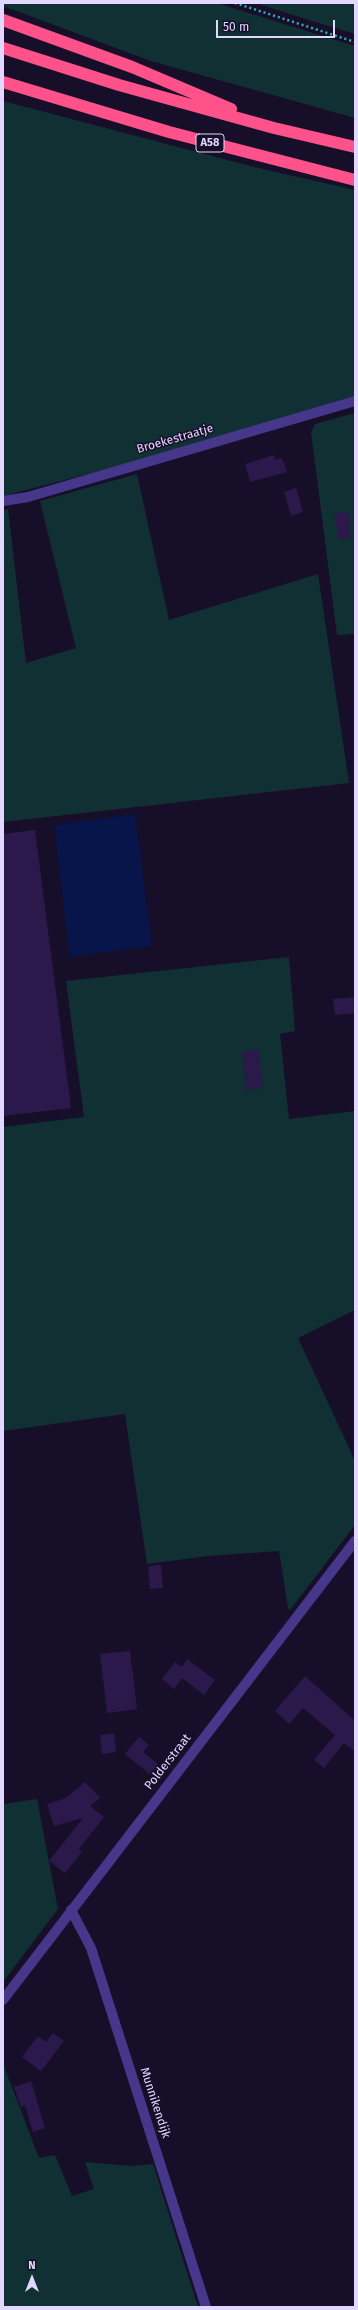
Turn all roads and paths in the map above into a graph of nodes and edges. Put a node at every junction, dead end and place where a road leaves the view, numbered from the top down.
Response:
1 (235, 3) edge
2 (3, 20) edge
3 (355, 42) edge
4 (3, 48) edge
5 (3, 82) edge
6 (274, 128) junction
7 (355, 147) edge
8 (355, 180) edge
9 (355, 401) edge
10 (3, 501) edge
11 (355, 1541) edge
12 (71, 1910) junction
13 (3, 2000) edge
14 (206, 2307) edge

1 - 3 path
2 - 6 highway
4 - 6 highway
5 - 8 highway, A58
6 - 7 highway
9 - 10 street, Broekestraatje
11 - 12 street, Polderstraat
12 - 13 street, Polderstraat
12 - 14 street, Munnikendijk

